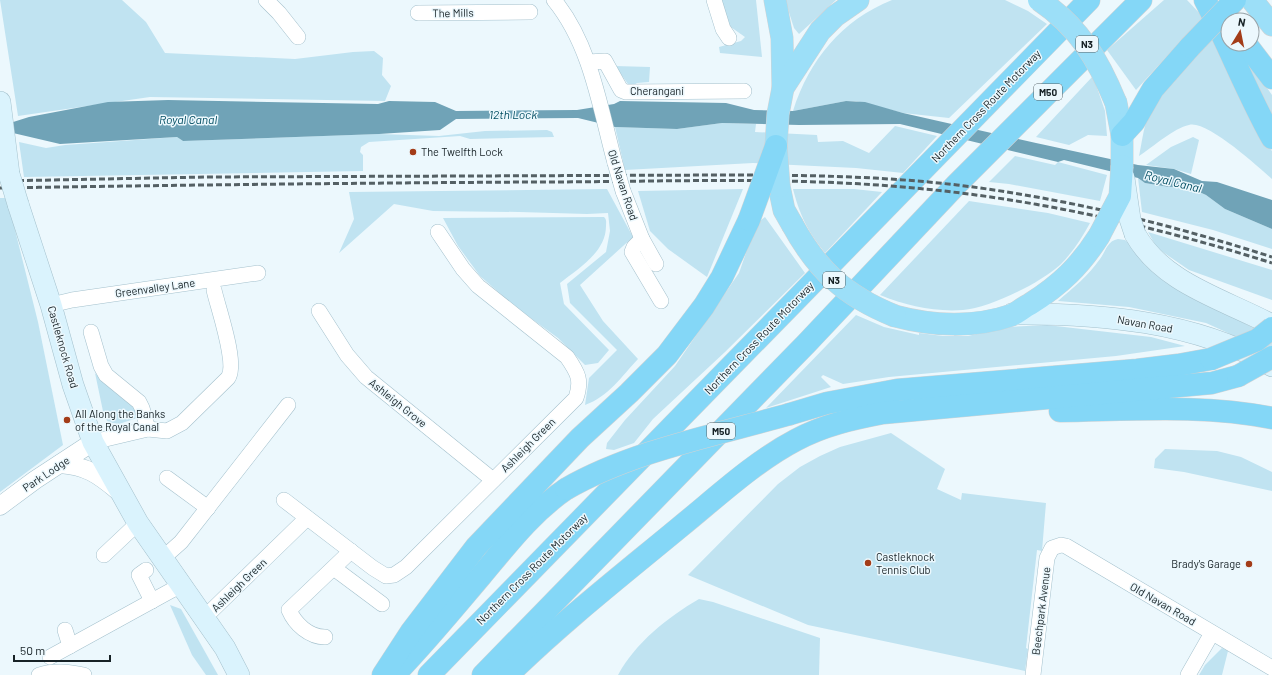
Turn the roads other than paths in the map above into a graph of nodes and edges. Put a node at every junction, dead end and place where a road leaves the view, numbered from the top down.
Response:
1 (266, 0) edge
2 (554, 0) edge
3 (714, 0) edge
4 (775, 0) edge
5 (858, 0) edge
6 (1039, 0) edge
7 (1089, 0) edge
8 (1141, 0) edge
9 (1205, 0) edge
10 (1210, 0) edge
11 (1235, 0) edge
12 (1252, 0) edge
13 (488, 6) edge
14 (530, 12) dead end
15 (1220, 12) edge
16 (418, 13) dead end
17 (1272, 25) edge
18 (298, 37) dead end
19 (728, 38) dead end
20 (1252, 52) edge
21 (588, 62) junction
22 (1272, 78) edge
23 (744, 91) dead end
24 (781, 97) junction
25 (0, 106) edge
26 (1272, 138) edge
27 (776, 146) junction
28 (1122, 149) junction
29 (438, 232) dead end
30 (642, 239) junction
31 (656, 264) dead end
32 (258, 273) dead end
33 (214, 290) dead end
34 (1224, 300) junction
35 (661, 301) dead end
36 (51, 306) junction
37 (1272, 308) edge
38 (319, 311) dead end
39 (1012, 314) junction
40 (1272, 326) edge
41 (91, 332) dead end
42 (1272, 357) edge
43 (1272, 366) edge
44 (288, 405) dead end
45 (977, 405) junction
46 (1272, 418) edge
47 (148, 429) junction
48 (93, 442) junction
49 (60, 464) junction
50 (167, 478) dead end
51 (493, 480) junction
52 (120, 493) junction
53 (284, 500) dead end
54 (0, 506) edge
55 (208, 508) junction
56 (307, 518) junction
57 (138, 523) junction
58 (1052, 548) joint
59 (351, 551) junction
60 (104, 555) dead end
61 (163, 558) junction
62 (335, 569) junction
63 (146, 570) dead end
64 (182, 586) junction
65 (152, 601) junction
66 (382, 604) dead end
67 (204, 618) junction
68 (65, 630) dead end
69 (1212, 633) junction
70 (325, 637) dead end
71 (70, 646) junction
72 (50, 657) dead end
73 (1272, 668) edge
74 (39, 675) edge
75 (84, 675) edge
76 (238, 675) edge
77 (383, 675) edge
78 (394, 675) edge
79 (429, 675) edge
80 (483, 675) edge
81 (508, 675) edge
82 (1033, 675) edge
83 (1188, 675) edge

1 - 18 street
2 - 21 street
3 - 19 street
4 - 24 highway, N3
5 - 24 highway, N3
6 - 28 highway, N3, bridge
7 - 79 highway, Northern Cross Route Motorway
8 - 80 highway, M50
9 - 26 highway
10 - 15 highway
11 - 28 highway, bridge
12 - 17 highway
13 - 14 street, The Mills
13 - 16 street, The Mills
20 - 22 highway
21 - 23 street, Cherangani
21 - 30 street, Old Navan Road, bridge
24 - 27 highway, N3
25 - 36 main road, Castleknock Road, bridge
27 - 39 highway, N3, bridge
27 - 77 highway, bridge
28 - 34 main road, bridge
28 - 39 highway, N3, bridge
29 - 51 street, Ashleigh Green
30 - 31 street, Old Navan Road
30 - 35 street
32 - 36 street, Greenvalley Lane
33 - 47 street
34 - 37 main road
34 - 40 main road
36 - 48 main road, Castleknock Road
38 - 51 street, Ashleigh Grove
39 - 43 main road, Navan Road
40 - 78 highway, bridge
41 - 47 street
42 - 45 highway, bridge
44 - 55 street
45 - 46 highway
45 - 81 highway
47 - 48 street
48 - 49 street, Park Lodge
48 - 52 main road, Castleknock Road
49 - 52 street
49 - 54 street, Park Lodge
50 - 55 street
51 - 59 street, Ashleigh Green
52 - 57 main road, Castleknock Road
53 - 56 street, Ashleigh Green
55 - 61 street
56 - 59 street, Ashleigh Green
56 - 67 street, Ashleigh Green
57 - 60 street
57 - 61 main road, Castleknock Road
58 - 69 street, Old Navan Road
58 - 82 street, Beechpark Avenue
59 - 62 street
61 - 64 main road, Castleknock Road
62 - 66 street
62 - 70 street
63 - 65 street
64 - 65 street
64 - 67 main road, Castleknock Road
65 - 71 street
67 - 76 main road, Castleknock Road
68 - 71 street
69 - 73 street, Old Navan Road
69 - 83 street
71 - 72 street
74 - 75 street

